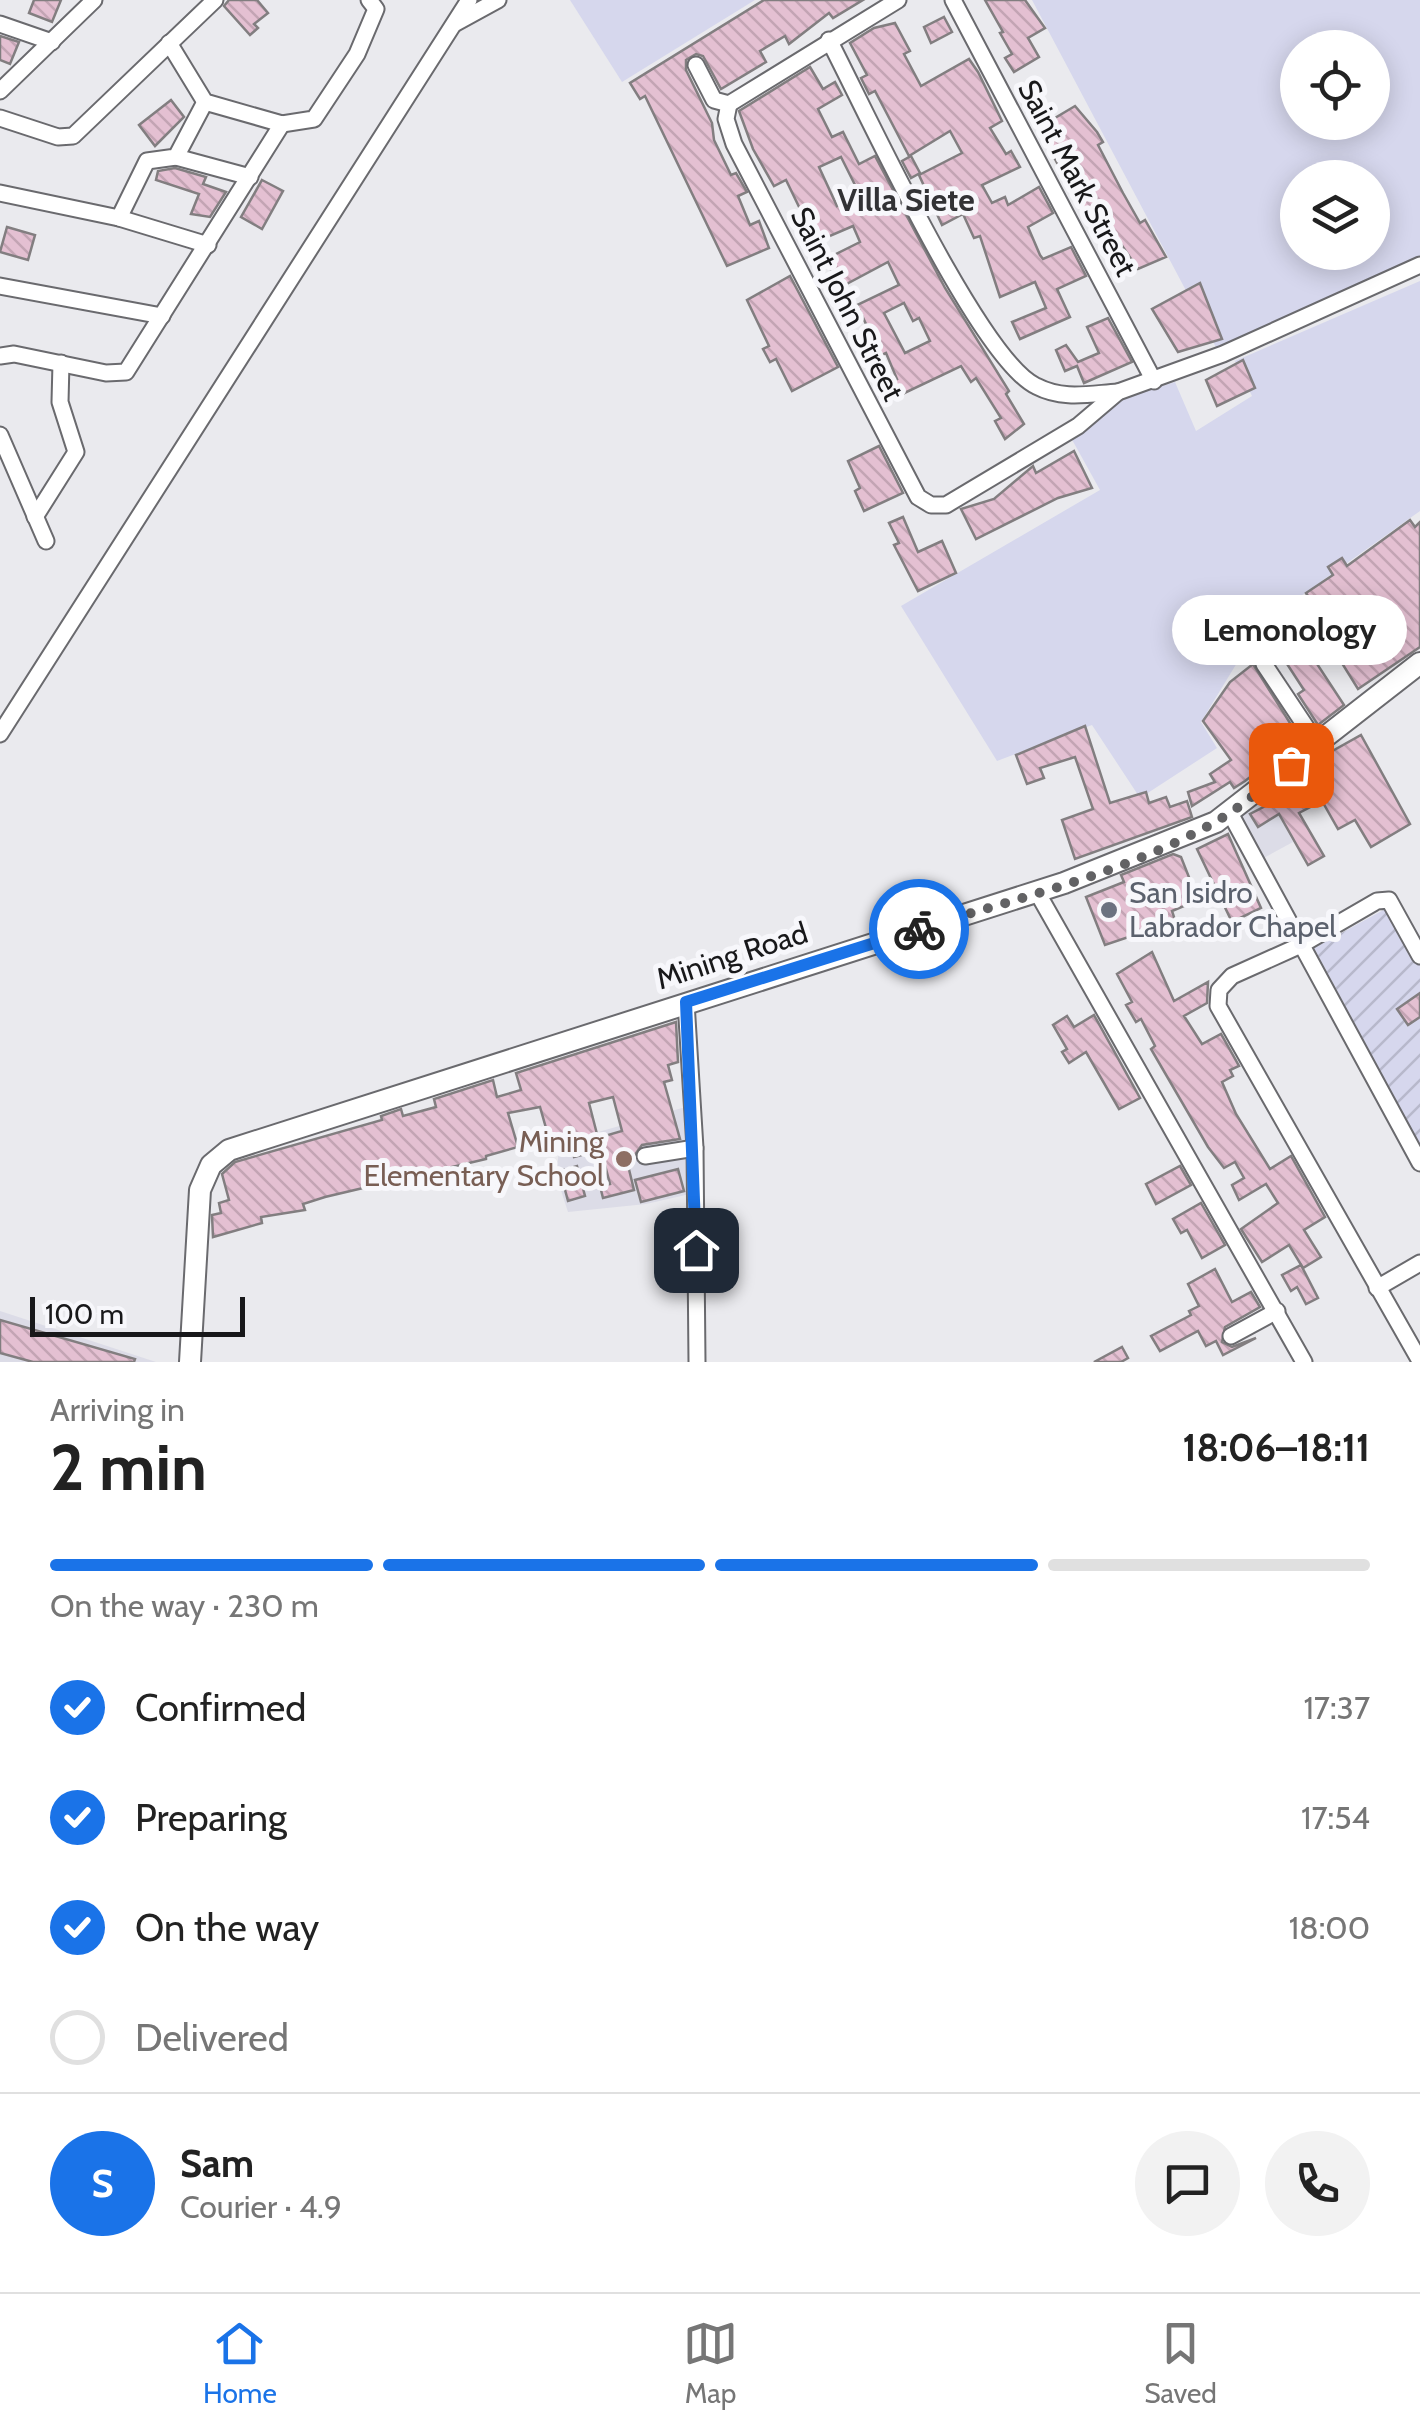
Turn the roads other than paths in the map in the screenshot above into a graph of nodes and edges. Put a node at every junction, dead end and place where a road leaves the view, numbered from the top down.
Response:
1 (94, 0) edge
2 (215, 0) edge
3 (369, 0) edge
4 (498, 0) edge
5 (898, 0) edge
6 (953, 0) edge
7 (476, 3) edge
8 (0, 24) edge
9 (828, 40) junction
10 (52, 42) junction
11 (170, 42) junction
12 (696, 65) dead end
13 (0, 92) edge
14 (205, 102) junction
15 (729, 104) junction
16 (0, 118) edge
17 (282, 124) junction
18 (176, 158) junction
19 (250, 177) junction
20 (0, 193) edge
21 (119, 218) junction
22 (208, 245) junction
23 (1420, 265) edge
24 (0, 286) edge
25 (162, 316) junction
26 (0, 356) edge
27 (61, 363) junction
28 (1154, 381) junction
29 (1118, 392) junction
30 (1064, 397) junction
31 (1078, 426) junction
32 (0, 435) edge
33 (36, 517) junction
34 (46, 541) dead end
35 (1420, 663) edge
36 (1264, 664) dead end
37 (0, 734) edge
38 (1318, 744) junction
39 (1230, 813) junction
40 (1036, 892) junction
41 (1301, 945) junction
42 (1420, 956) edge
43 (686, 1002) junction
44 (695, 1148) junction
45 (646, 1156) dead end
46 (1420, 1163) edge
47 (1420, 1263) edge
48 (1377, 1288) junction
49 (1277, 1311) junction
50 (1231, 1336) dead end
51 (1420, 1361) edge
52 (190, 1362) edge
53 (697, 1362) edge
54 (1304, 1362) edge

1 - 10 street
2 - 11 street
3 - 17 street
4 - 7 street
5 - 9 street
6 - 28 street, Saint Mark Street
7 - 37 street
8 - 10 street
9 - 15 street
9 - 30 street
10 - 13 street
11 - 14 street
11 - 16 street
12 - 15 street
14 - 17 street
14 - 18 street
15 - 31 street, Saint John Street
17 - 19 street
18 - 19 street
18 - 21 street
19 - 22 street
20 - 21 street
21 - 22 street
22 - 25 street
23 - 28 street
24 - 25 street
25 - 27 street
26 - 27 street
27 - 33 street
28 - 29 street
29 - 30 street
29 - 31 street
30 - 31 street
32 - 33 street
33 - 34 street
35 - 38 street, Mining Road
36 - 38 street
38 - 39 street, Mining Road
39 - 40 street, Mining Road
39 - 41 street
40 - 43 street, Mining Road
40 - 49 street
41 - 42 street
41 - 46 street
41 - 48 street
43 - 44 street
43 - 52 street, Mining Road
44 - 45 street
44 - 53 street
47 - 48 street
48 - 51 street
49 - 50 street
49 - 54 street

